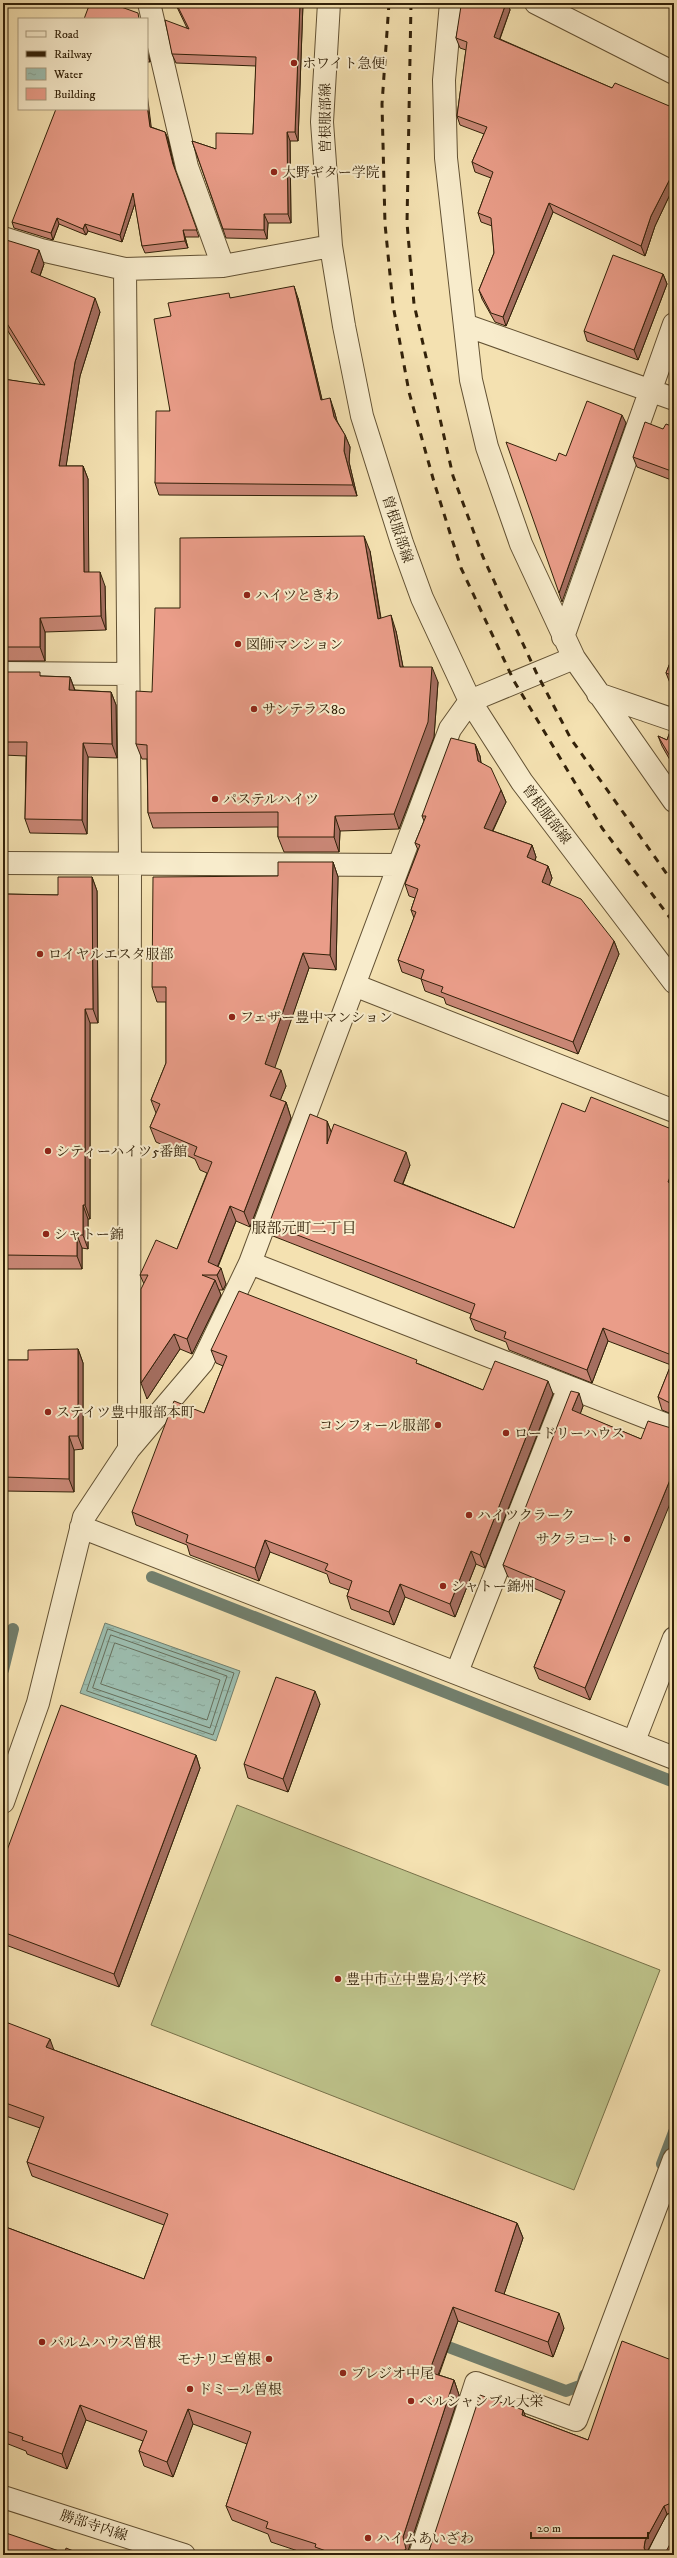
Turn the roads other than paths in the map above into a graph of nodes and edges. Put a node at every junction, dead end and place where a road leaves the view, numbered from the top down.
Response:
1 (149, 3) edge
2 (329, 3) edge
3 (451, 3) edge
4 (536, 3) edge
5 (674, 73) edge
6 (3, 238) edge
7 (331, 246) junction
8 (223, 266) junction
9 (125, 269) junction
10 (674, 324) edge
11 (465, 325) junction
12 (651, 391) junction
13 (674, 399) edge
14 (563, 637) junction
15 (574, 658) junction
16 (3, 673) edge
17 (128, 674) junction
18 (598, 694) junction
19 (470, 701) junction
20 (674, 720) edge
21 (674, 801) edge
22 (3, 863) edge
23 (130, 864) junction
24 (399, 865) junction
25 (674, 982) edge
26 (354, 985) junction
27 (674, 1111) edge
28 (250, 1263) junction
29 (569, 1387) junction
30 (674, 1428) edge
31 (129, 1449) junction
32 (81, 1527) junction
33 (674, 1638) edge
34 (457, 1672) junction
35 (634, 1741) junction
36 (674, 1758) edge
37 (3, 1802) edge
38 (674, 2159) edge
39 (3, 2497) edge
40 (674, 2524) edge
41 (184, 2555) edge
42 (420, 2555) edge
43 (659, 2555) edge

1 - 8 street
2 - 7 street, 曽根服部線
3 - 11 street
4 - 5 street
6 - 9 street
7 - 8 street
7 - 19 street, 曽根服部線
8 - 9 street
9 - 17 street
10 - 12 street
11 - 12 street
11 - 14 street
12 - 13 street
12 - 14 street
14 - 15 street
15 - 18 street
15 - 19 street
16 - 17 street
17 - 23 street
18 - 20 street
18 - 21 street
19 - 24 street
19 - 25 street, 曽根服部線
22 - 23 street
23 - 24 street
23 - 31 street
24 - 26 street
26 - 27 street
26 - 28 street
28 - 29 street
28 - 31 street
29 - 30 street
29 - 34 street
31 - 32 street
32 - 34 street
32 - 37 street
33 - 35 street
34 - 35 street
35 - 36 street
38 - 42 street
39 - 41 street, 勝部寺内線
40 - 43 street

